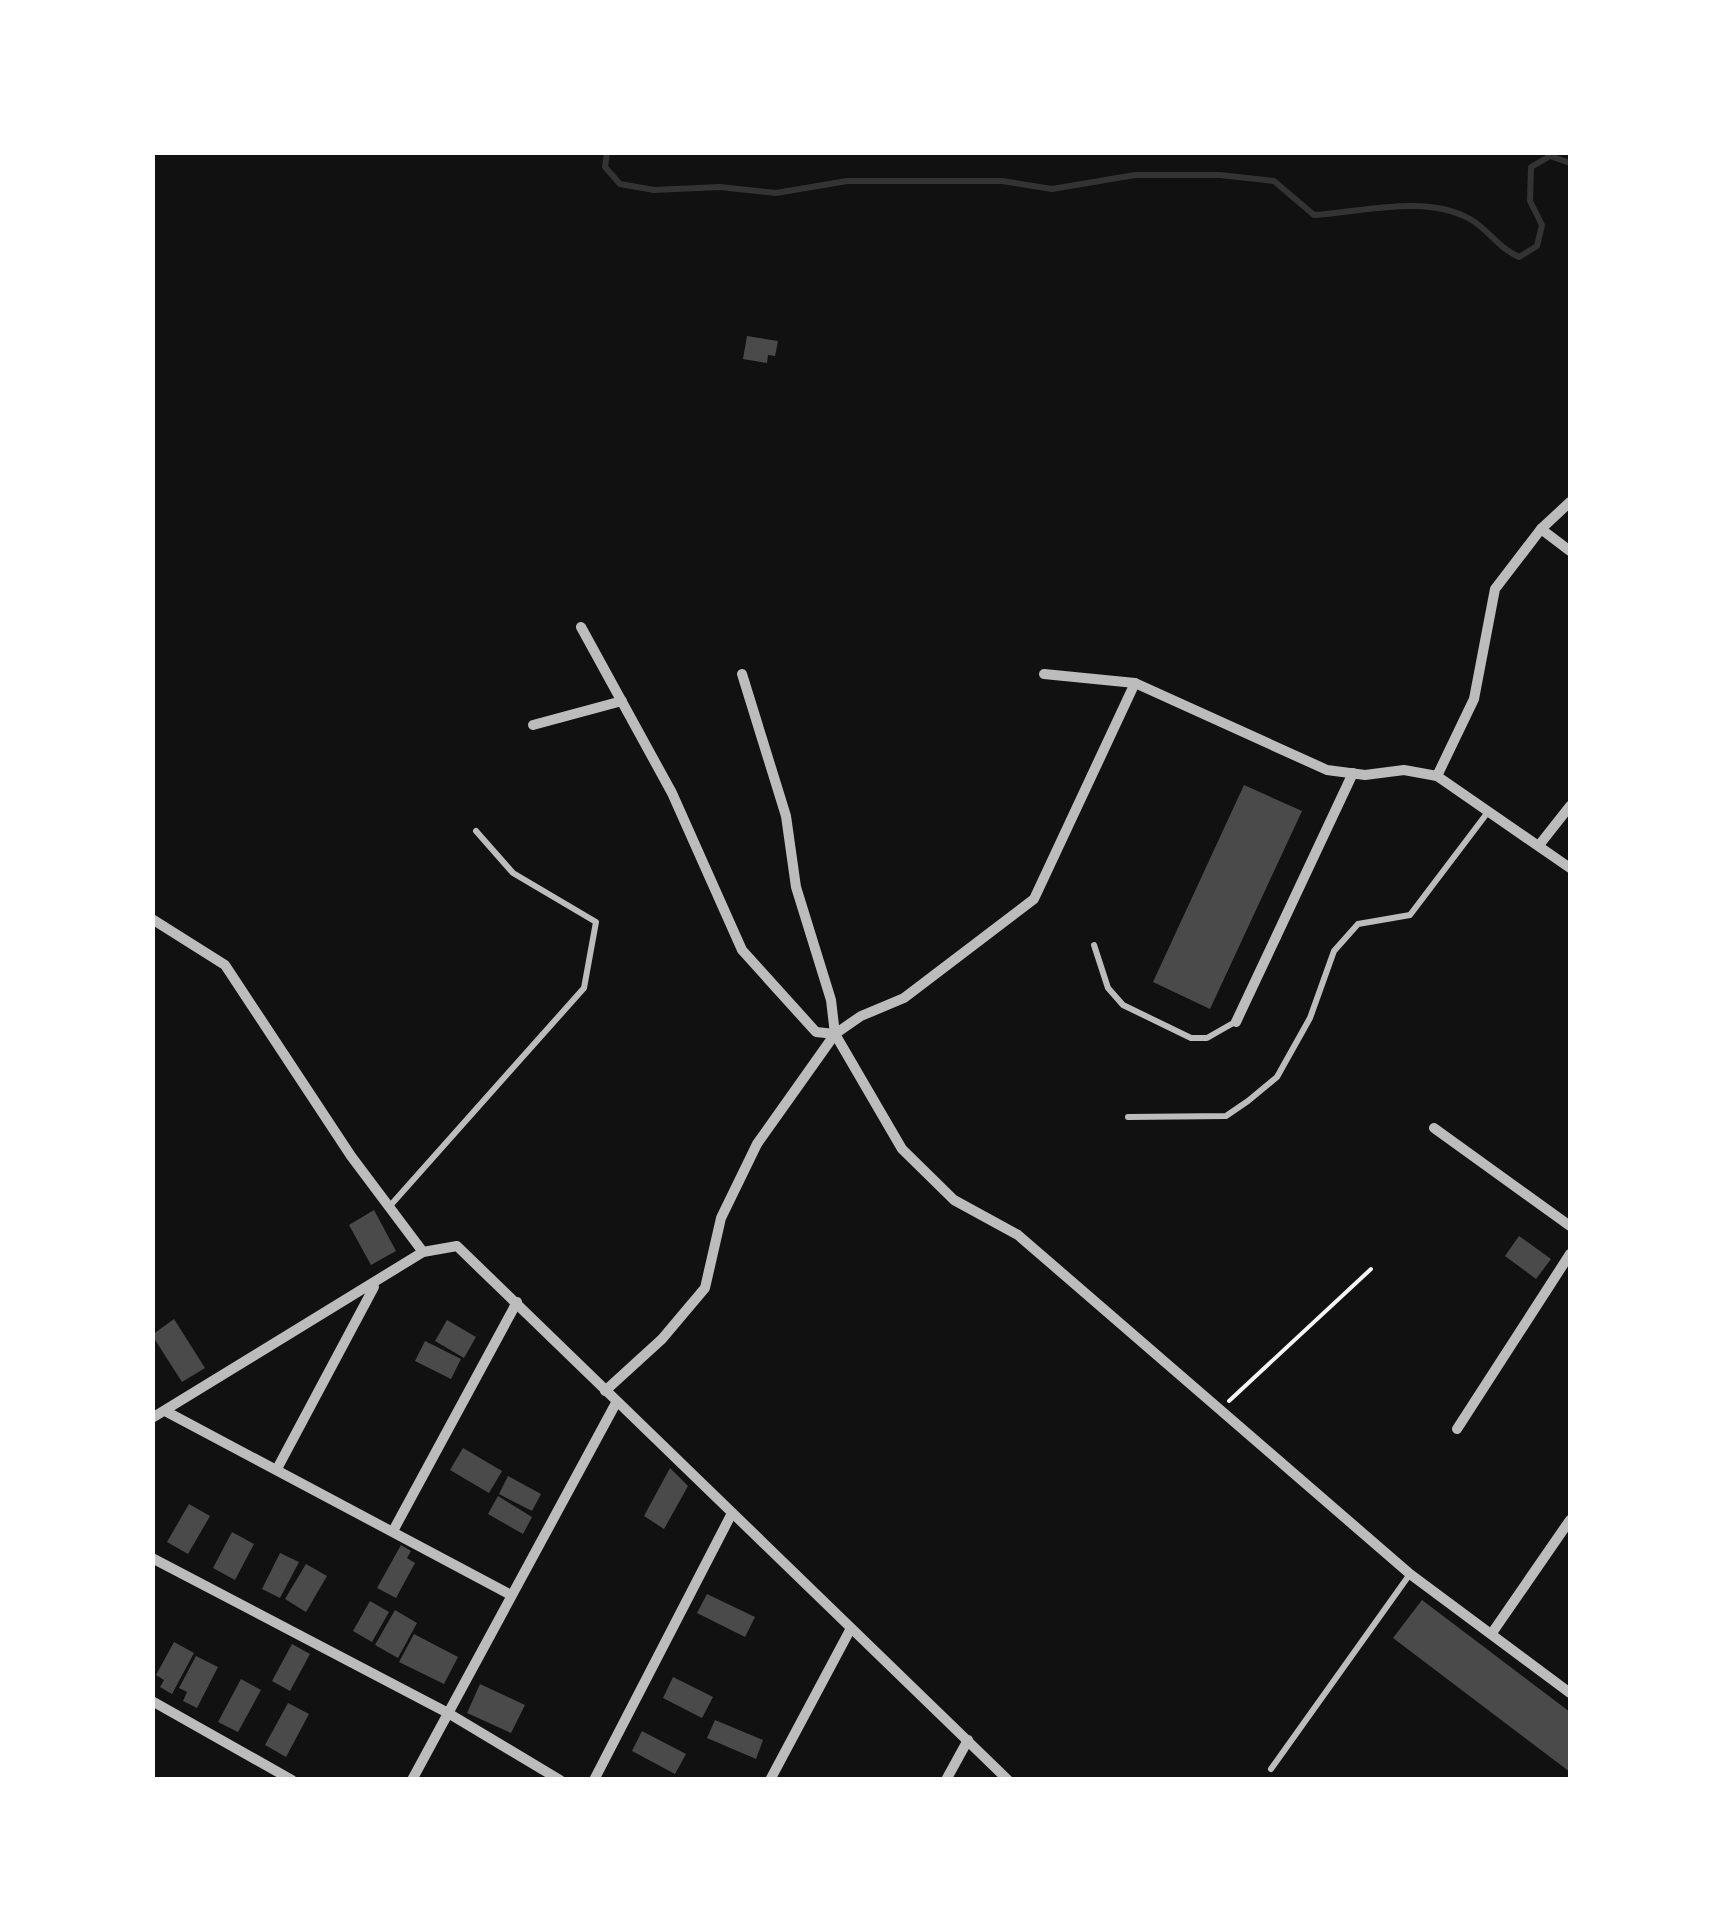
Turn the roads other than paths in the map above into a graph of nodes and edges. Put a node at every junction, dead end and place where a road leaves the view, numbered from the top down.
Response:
1 (1570, 502) edge
2 (1541, 529) junction
3 (1570, 551) edge
4 (581, 626) dead end
5 (742, 674) dead end
6 (1044, 674) dead end
7 (1136, 683) junction
8 (622, 701) junction
9 (532, 725) dead end
10 (1353, 773) junction
11 (1436, 776) junction
12 (1570, 806) edge
13 (1489, 810) junction
14 (476, 831) dead end
15 (1540, 844) junction
16 (1570, 868) edge
17 (152, 918) edge
18 (1094, 945) dead end
19 (1236, 1022) joint
20 (835, 1034) junction
21 (1128, 1117) dead end
22 (1434, 1128) dead end
23 (390, 1206) junction
24 (1570, 1226) edge
25 (423, 1252) junction
26 (1570, 1254) edge
27 (376, 1284) junction
28 (517, 1302) junction
29 (604, 1391) junction
30 (616, 1403) junction
31 (167, 1412) junction
32 (152, 1418) edge
33 (1457, 1428) dead end
34 (278, 1467) junction
35 (732, 1513) junction
36 (1570, 1520) edge
37 (393, 1531) junction
38 (152, 1558) edge
39 (1410, 1574) junction
40 (511, 1595) junction
41 (850, 1630) junction
42 (1492, 1633) junction
43 (1570, 1693) edge
44 (152, 1701) edge
45 (448, 1712) junction
46 (968, 1740) junction
47 (1271, 1769) dead end
48 (292, 1780) edge
49 (412, 1780) edge
50 (560, 1780) edge
51 (594, 1780) edge
52 (770, 1780) edge
53 (946, 1780) edge
54 (1008, 1780) edge

1 - 2 street
2 - 3 street
2 - 11 street
4 - 8 street
5 - 20 street
6 - 7 street
7 - 10 street
7 - 20 street
8 - 9 street
8 - 20 street
10 - 11 street
10 - 19 street
11 - 13 street
12 - 15 street
13 - 15 street
13 - 21 lane
14 - 23 lane
15 - 16 street
17 - 23 street
18 - 19 lane
20 - 29 street
20 - 39 street
22 - 24 street
23 - 25 street
25 - 27 street
25 - 28 street
26 - 33 street
27 - 31 street
27 - 34 street
28 - 29 street
28 - 37 street
29 - 30 street
30 - 35 street
30 - 40 street
31 - 32 street
31 - 34 street
34 - 37 street
35 - 41 street
35 - 51 street
36 - 42 street
37 - 40 street
38 - 45 street
39 - 42 street
39 - 47 lane
40 - 45 street
41 - 46 street
41 - 52 street
42 - 43 street
44 - 48 street
45 - 49 street
45 - 50 street
46 - 53 street
46 - 54 street

